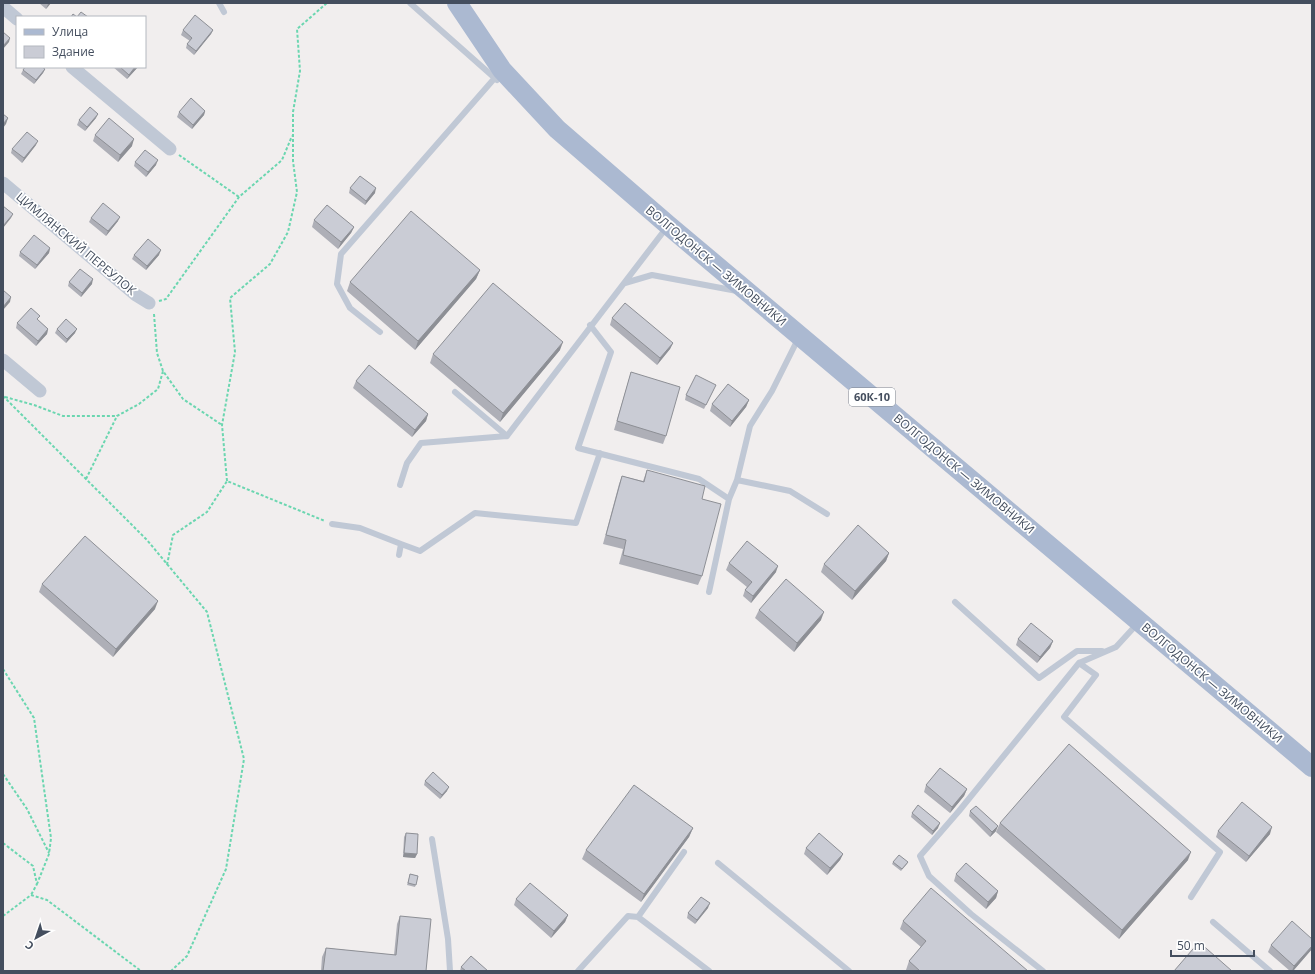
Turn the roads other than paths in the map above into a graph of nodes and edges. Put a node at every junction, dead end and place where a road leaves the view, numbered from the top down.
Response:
1 (219, 3) edge
2 (410, 3) edge
3 (457, 3) edge
4 (3, 7) edge
5 (224, 12) dead end
6 (16, 18) edge
7 (73, 68) edge
8 (499, 77) junction
9 (512, 92) dead end
10 (557, 129) junction
11 (170, 149) road end
12 (3, 183) edge
13 (668, 225) junction
14 (625, 283) junction
15 (750, 293) junction
16 (149, 303) road end
17 (590, 325) junction
18 (380, 332) dead end
19 (800, 336) junction
20 (3, 360) edge
21 (40, 391) dead end
22 (456, 392) dead end
23 (507, 436) junction
24 (600, 453) junction
25 (737, 480) junction
26 (400, 485) dead end
27 (729, 499) junction
28 (827, 514) dead end
29 (332, 524) road end
30 (401, 544) junction
31 (399, 555) dead end
32 (709, 592) dead end
33 (955, 602) dead end
34 (1139, 621) junction
35 (1104, 652) junction
36 (1079, 662) junction
37 (1312, 767) edge
38 (432, 839) dead end
39 (684, 852) edge
40 (718, 863) dead end
41 (1191, 897) dead end
42 (638, 917) junction
43 (1213, 922) dead end
44 (450, 971) edge
45 (578, 971) edge
46 (709, 971) edge
47 (849, 971) edge
48 (1043, 971) edge
49 (1270, 971) edge

1 - 5 lane
2 - 8 lane
3 - 8 main road, ВОЛГОДОНСК — ЗИМОВНИКИ / 60К-10
4 - 6 street
7 - 11 street
8 - 10 main road, ВОЛГОДОНСК — ЗИМОВНИКИ / 60К-10
8 - 18 lane
9 - 10 lane
10 - 13 main road, ВОЛГОДОНСК — ЗИМОВНИКИ / 60К-10
12 - 16 street, ЦИМЛЯНСКИЙ ПЕРЕУЛОК
13 - 14 lane
13 - 15 main road, ВОЛГОДОНСК — ЗИМОВНИКИ / 60К-10
14 - 15 lane
14 - 17 lane
15 - 19 main road, ВОЛГОДОНСК — ЗИМОВНИКИ / 60К-10
17 - 23 lane
17 - 24 lane
19 - 25 lane
19 - 34 main road, ВОЛГОДОНСК — ЗИМОВНИКИ / 60К-10
20 - 21 street
22 - 23 lane
23 - 26 lane
24 - 27 lane
24 - 30 lane
25 - 27 lane
25 - 28 lane
27 - 32 lane
29 - 30 lane
30 - 31 lane
33 - 35 lane
34 - 35 lane
34 - 37 main road, ВОЛГОДОНСК — ЗИМОВНИКИ / 60К-10
35 - 36 lane
36 - 41 lane
36 - 48 lane
38 - 44 lane
39 - 42 lane
40 - 47 lane
42 - 45 lane
42 - 46 lane
43 - 49 lane

